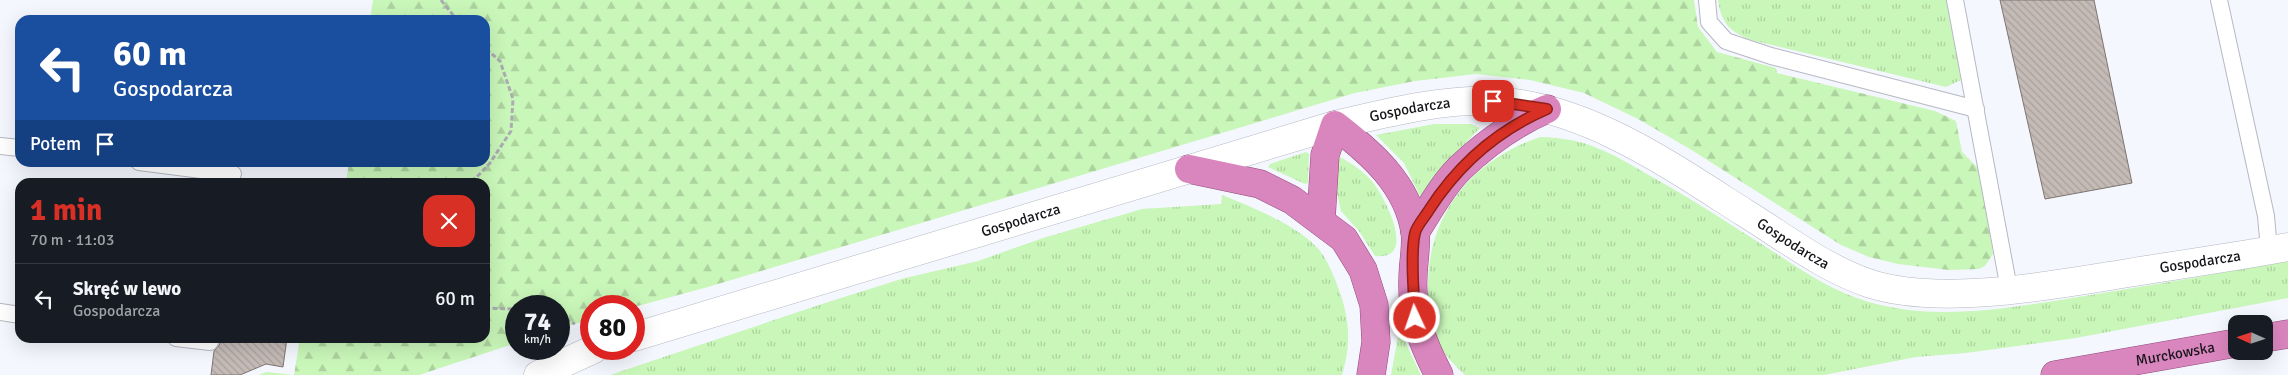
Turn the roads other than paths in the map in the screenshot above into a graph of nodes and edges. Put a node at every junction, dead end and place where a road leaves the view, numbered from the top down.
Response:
1 (1707, 0) edge
2 (1955, 0) edge
3 (2219, 0) edge
4 (1547, 109) junction
5 (1976, 109) junction
6 (1335, 125) junction
7 (0, 146) edge
8 (15, 148) edge
9 (178, 167) edge
10 (1189, 170) junction
11 (233, 174) dead end
12 (1321, 220) junction
13 (1415, 232) junction
14 (2279, 249) edge
15 (2009, 289) junction
16 (0, 312) edge
17 (15, 314) edge
18 (645, 334) edge
19 (2288, 334) edge
20 (2273, 336) edge
21 (580, 344) edge
22 (2228, 344) edge
23 (538, 375) edge
24 (1371, 375) edge
25 (1439, 375) edge
26 (2055, 375) edge

1 - 5 lane
2 - 5 lane
3 - 14 lane
4 - 6 street, Gospodarcza
4 - 13 highway
4 - 15 street, Gospodarcza
5 - 15 lane
6 - 10 street, Gospodarcza
6 - 12 highway
6 - 13 highway
7 - 8 lane
9 - 11 lane
10 - 12 highway
10 - 18 street, Gospodarcza
12 - 24 highway
13 - 25 highway
14 - 15 street, Gospodarcza
16 - 17 lane
19 - 20 highway
21 - 23 street
22 - 26 highway, Murckowska

